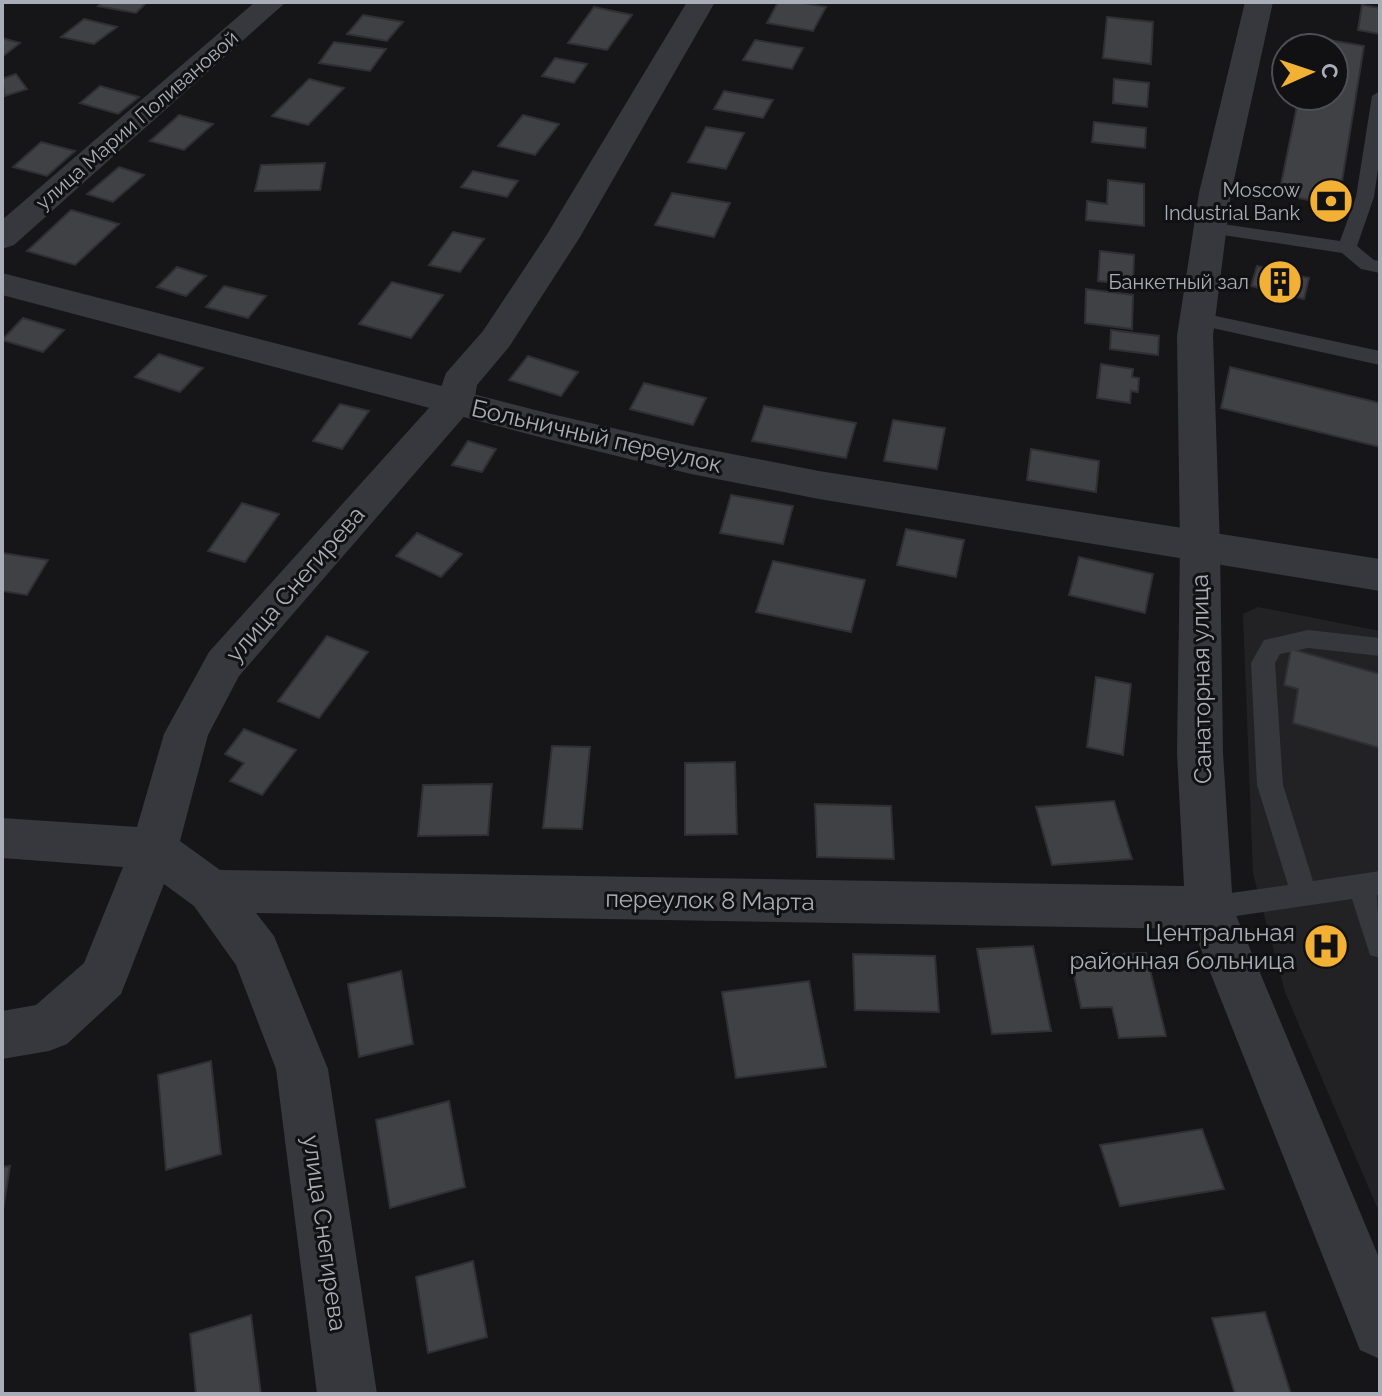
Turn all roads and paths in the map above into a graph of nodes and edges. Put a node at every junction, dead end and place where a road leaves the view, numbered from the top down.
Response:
1 (272, 2) edge
2 (701, 2) edge
3 (1259, 2) edge
4 (1380, 96) edge
5 (1372, 199) edge
6 (1209, 228) junction
7 (2, 238) edge
8 (1347, 248) junction
9 (1380, 267) edge
10 (2, 284) edge
11 (1197, 318) junction
12 (1380, 358) edge
13 (455, 403) junction
14 (1200, 547) junction
15 (1380, 575) edge
16 (1380, 647) edge
17 (2, 838) edge
18 (154, 849) junction
19 (1370, 884) edge
20 (211, 891) junction
21 (1303, 892) junction
22 (1209, 908) junction
23 (1380, 946) edge
24 (2, 1035) edge
25 (1380, 1330) edge
26 (347, 1394) edge

1 - 7 street, улица Марии Поливановой
2 - 13 street, улица Снегирева
3 - 6 street, Санаторная улица
4 - 5 lane
5 - 8 lane
6 - 8 lane
6 - 11 street, Санаторная улица
8 - 9 lane
10 - 13 street, Больничный переулок
11 - 12 lane
11 - 14 street, Санаторная улица
13 - 14 street, Больничный переулок
13 - 18 street, улица Снегирева
14 - 15 street, Больничный переулок
14 - 22 street, Санаторная улица
16 - 21 lane
17 - 18 street
18 - 20 street, улица Снегирева
18 - 24 street
19 - 21 lane
19 - 23 lane
20 - 22 street, переулок 8 Марта
20 - 26 street, улица Снегирева
21 - 22 lane
22 - 25 street, Санаторная улица

